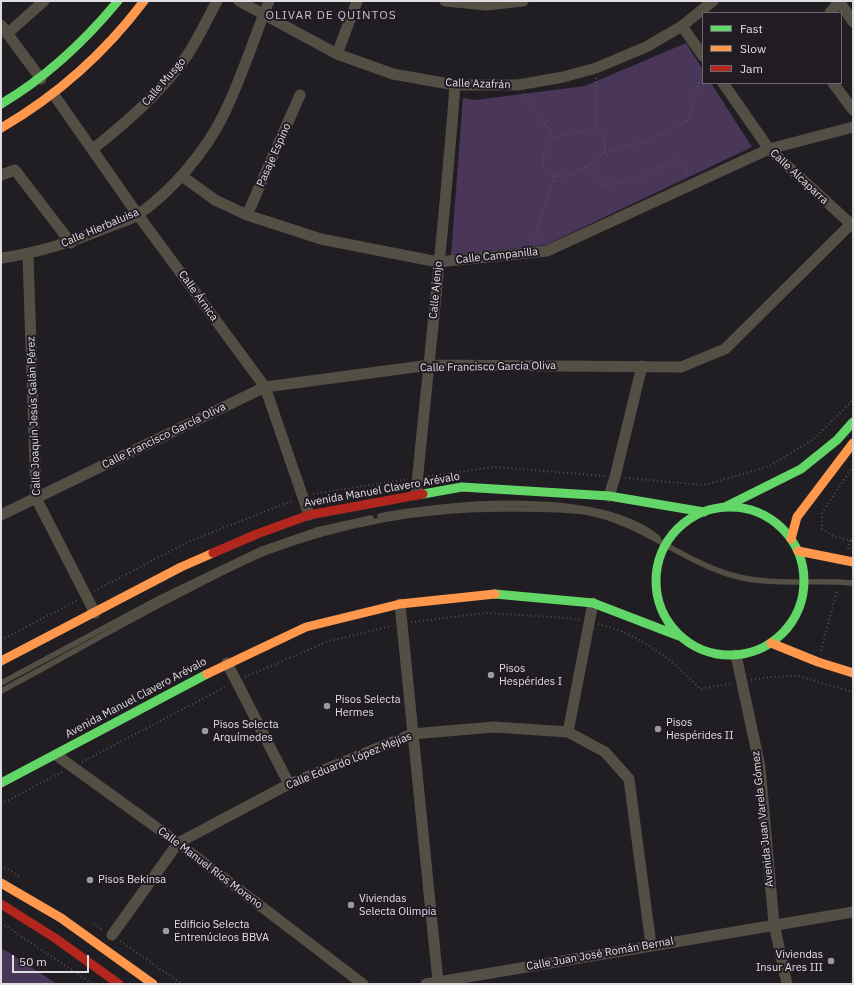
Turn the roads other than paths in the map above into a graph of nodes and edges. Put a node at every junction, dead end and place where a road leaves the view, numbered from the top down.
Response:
1 (44, 1) edge
2 (118, 1) edge
3 (144, 1) edge
4 (217, 1) edge
5 (239, 1) edge
6 (269, 1) edge
7 (357, 1) edge
8 (445, 1) edge
9 (523, 1) edge
10 (713, 1) edge
11 (839, 1) edge
12 (831, 12) edge
13 (264, 15) junction
14 (853, 22) edge
15 (682, 26) junction
16 (4, 29) edge
17 (337, 54) junction
18 (702, 55) edge
19 (41, 79) junction
20 (724, 84) edge
21 (834, 84) edge
22 (455, 85) junction
23 (54, 95) junction
24 (300, 95) dead end
25 (1, 104) edge
26 (853, 110) edge
27 (853, 127) edge
28 (1, 128) edge
29 (93, 149) junction
30 (769, 149) junction
31 (1, 175) edge
32 (182, 176) junction
33 (138, 215) junction
34 (247, 215) junction
35 (852, 224) edge
36 (71, 243) junction
37 (28, 255) junction
38 (1, 258) edge
39 (438, 262) junction
40 (430, 365) junction
41 (642, 366) junction
42 (265, 387) junction
43 (853, 422) edge
44 (853, 442) edge
45 (416, 494) junction
46 (609, 496) junction
47 (36, 498) junction
48 (725, 507) junction
49 (704, 512) junction
50 (309, 515) junction
51 (1, 516) edge
52 (791, 539) junction
53 (666, 544) junction
54 (798, 551) junction
55 (849, 561) edge
56 (804, 583) junction
57 (853, 583) edge
58 (593, 603) junction
59 (400, 604) junction
60 (95, 613) junction
61 (679, 636) junction
62 (770, 643) junction
63 (736, 655) junction
64 (1, 661) edge
65 (227, 663) junction
66 (853, 672) edge
67 (1, 683) edge
68 (1, 691) edge
69 (568, 732) junction
70 (412, 734) junction
71 (56, 755) junction
72 (1, 783) edge
73 (289, 784) junction
74 (178, 843) junction
75 (1, 883) edge
76 (1, 904) edge
77 (853, 912) edge
78 (774, 924) junction
79 (112, 935) dead end
80 (651, 945) junction
81 (438, 982) junction
82 (119, 984) edge
83 (153, 984) edge
84 (363, 984) edge
85 (426, 984) edge
86 (787, 984) edge

1 - 16 street
2 - 19 main road
3 - 23 main road
4 - 29 street, Calle Musgo
5 - 13 street, Calle Azafrán
6 - 13 street, Calle Hierbaluisa
7 - 17 street
8 - 9 street
10 - 15 street, Calle Azafrán
11 - 12 street
11 - 14 street
13 - 17 street, Calle Azafrán
13 - 32 street, Calle Hierbaluisa
15 - 18 street
15 - 22 street, Calle Azafrán
16 - 19 street
17 - 22 street, Calle Azafrán
19 - 25 main road
20 - 30 street, Calle Alcaparra
21 - 26 street
22 - 39 street, Calle Ajenjo
23 - 28 main road
23 - 29 street, Calle Árnica
24 - 34 street, Pasaje Espino
27 - 30 street, Calle Campanilla
29 - 33 street, Calle Árnica
30 - 35 street, Calle Alcaparra
30 - 39 street, Calle Campanilla
31 - 36 street
32 - 33 street, Calle Hierbaluisa
32 - 34 street, Calle Campanilla
33 - 36 street, Calle Hierbaluisa
33 - 42 street, Calle Árnica
34 - 39 street, Calle Campanilla
35 - 41 street, Calle Francisco García Oliva
36 - 37 street, Calle Hierbaluisa
37 - 38 street, Calle Hierbaluisa
37 - 47 street, Calle Joaquín Jesús Galán Pérez
39 - 40 street, Calle Ajenjo
40 - 41 street, Calle Francisco García Oliva
40 - 42 street, Calle Francisco García Oliva
40 - 45 street, Calle Ajenjo
41 - 46 street
42 - 47 street, Calle Francisco García Oliva
42 - 50 street, Calle Árnica
43 - 48 main road
44 - 52 main road
45 - 46 main road, Avenida Manuel Clavero Arévalo
45 - 50 main road, Avenida Manuel Clavero Arévalo
46 - 49 main road, Avenida Manuel Clavero Arévalo
47 - 51 street, Calle Francisco García Oliva
47 - 60 street, Calle Joaquín Jesús Galán Pérez
48 - 49 main road
48 - 52 main road
49 - 53 main road
50 - 60 main road, Avenida Manuel Clavero Arévalo
52 - 54 main road
53 - 56 lane
53 - 61 main road
53 - 67 lane
53 - 68 lane
54 - 55 main road
54 - 56 main road
56 - 57 lane
56 - 62 main road
58 - 59 main road, Avenida Manuel Clavero Arévalo
58 - 61 main road, Avenida Manuel Clavero Arévalo
58 - 69 street
59 - 65 main road, Avenida Manuel Clavero Arévalo
59 - 70 street
60 - 64 main road, Avenida Manuel Clavero Arévalo
61 - 63 main road
62 - 63 main road
62 - 66 main road
63 - 78 street, Avenida Juan Varela Gómez
65 - 71 main road, Avenida Manuel Clavero Arévalo
65 - 73 street
69 - 70 street, Calle Eduardo López Mejías
69 - 80 street, Calle Eduardo López Mejías
70 - 73 street, Calle Eduardo López Mejías
70 - 81 street
71 - 72 main road, Avenida Manuel Clavero Arévalo
71 - 74 street, Calle Manuel Ríos Moreno
73 - 74 street, Calle Eduardo López Mejías
74 - 79 street, Calle Eduardo López Mejías
74 - 84 street, Calle Manuel Ríos Moreno
75 - 83 main road
76 - 82 main road
77 - 78 street, Calle Juan José Román Bernal
78 - 80 street, Calle Juan José Román Bernal
78 - 86 street, Avenida Juan Varela Gómez
80 - 81 street, Calle Juan José Román Bernal
81 - 85 street, Calle Juan José Román Bernal

